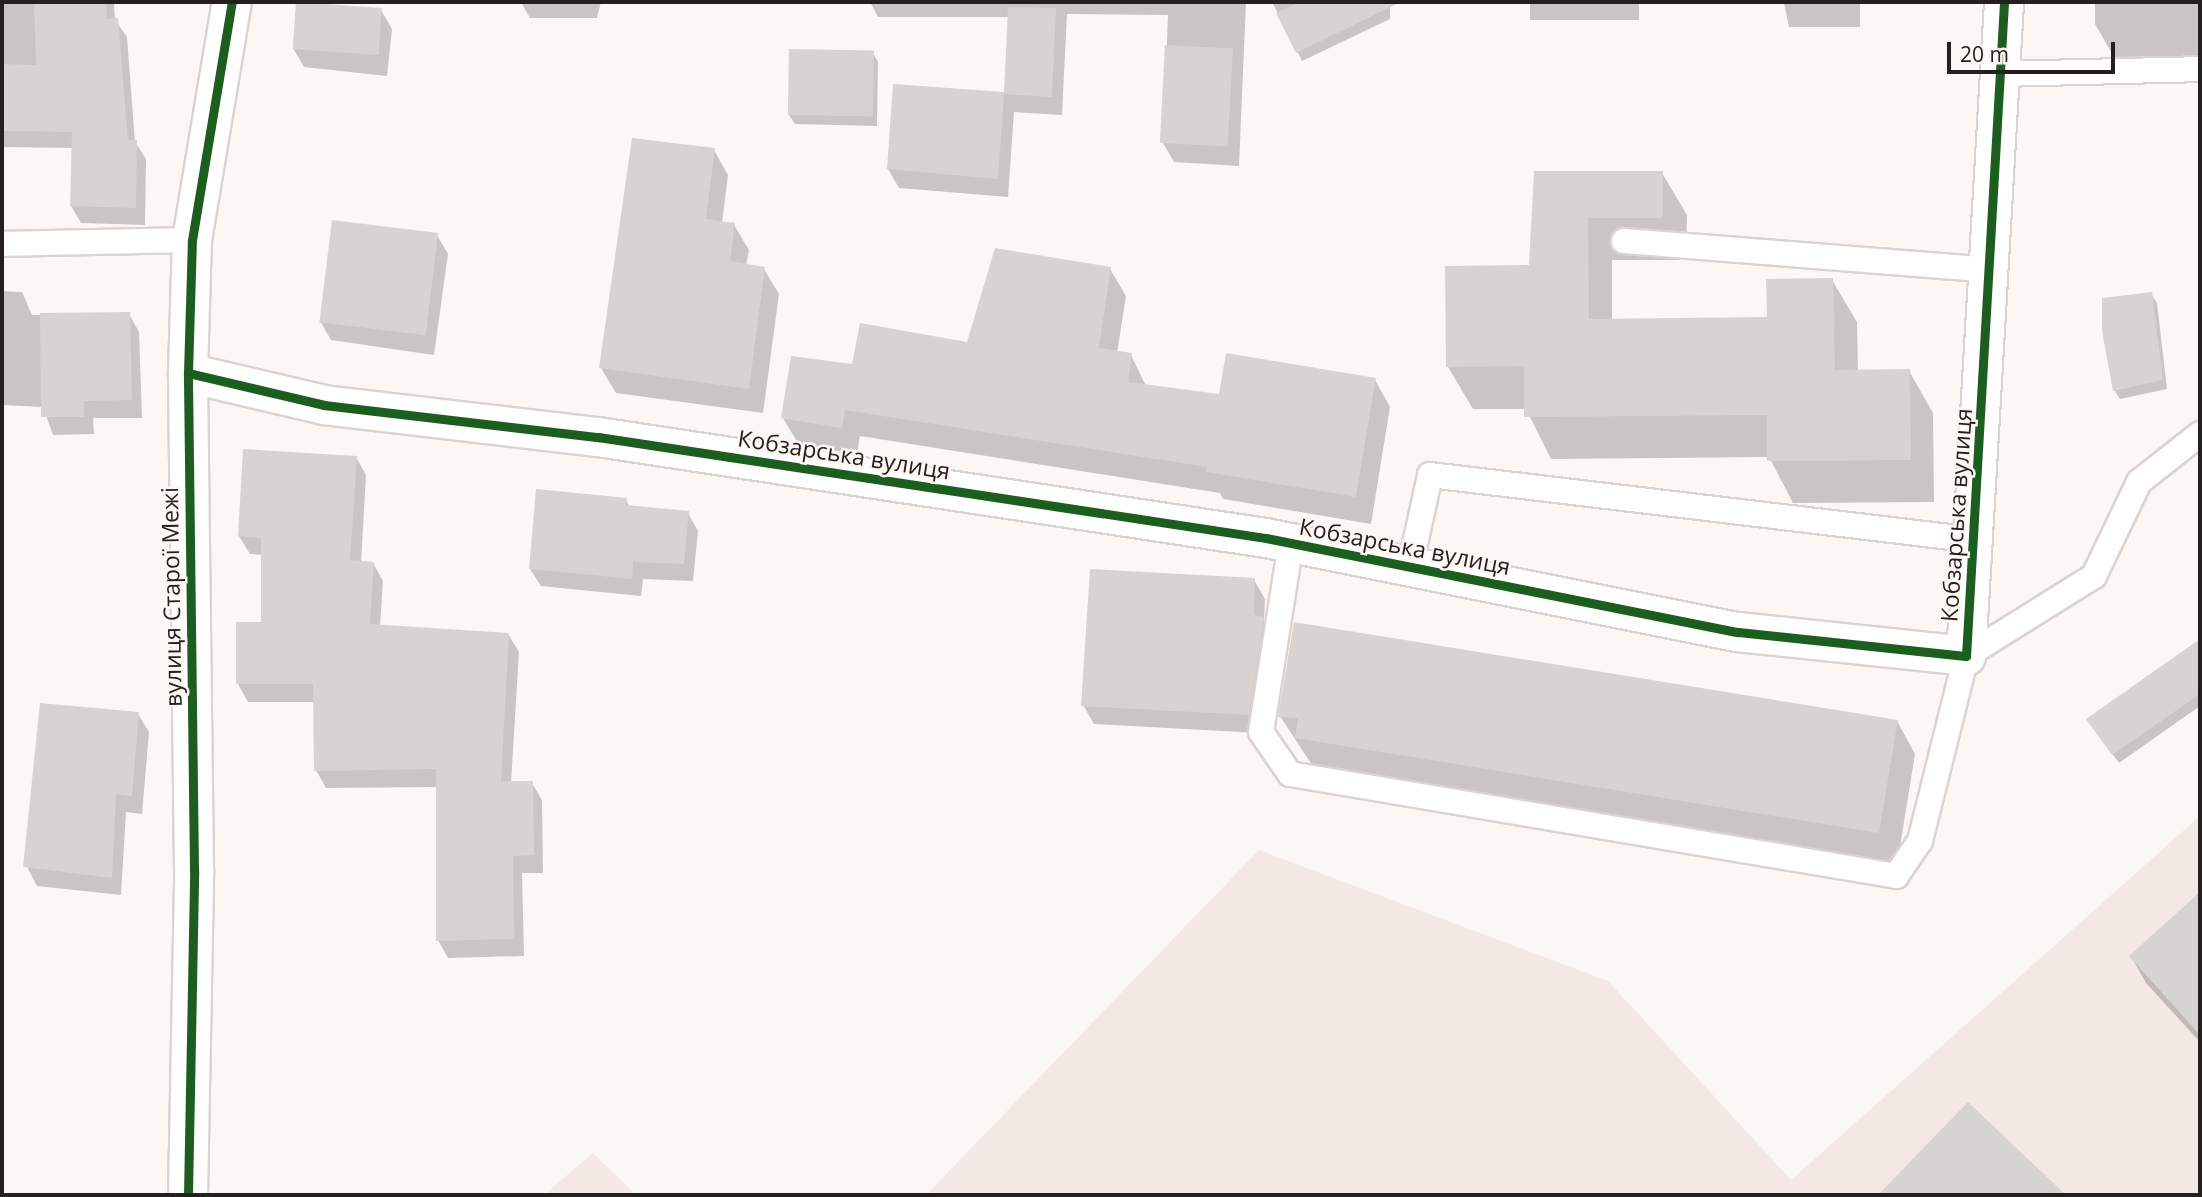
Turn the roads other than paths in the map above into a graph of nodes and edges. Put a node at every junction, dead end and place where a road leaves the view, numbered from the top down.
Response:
1 (232, 2) edge
2 (2004, 2) edge
3 (2200, 69) edge
4 (2000, 74) junction
5 (192, 240) junction
6 (1625, 241) dead end
7 (2, 244) edge
8 (1990, 270) junction
9 (188, 373) junction
10 (2200, 434) edge
11 (1975, 540) junction
12 (1291, 543) junction
13 (1410, 567) junction
14 (1966, 656) junction
15 (188, 1195) edge

1 - 5 street, вулиця Старої Межі
2 - 4 street, Кобзарська вулиця
3 - 4 lane
4 - 8 street, Кобзарська вулиця
5 - 7 lane
5 - 9 street, вулиця Старої Межі
6 - 8 lane
8 - 11 street, Кобзарська вулиця
9 - 12 street, Кобзарська вулиця
9 - 15 street, вулиця Старої Межі
10 - 14 lane
11 - 13 lane
11 - 14 street, Кобзарська вулиця
12 - 13 street, Кобзарська вулиця
12 - 14 lane
13 - 14 street, Кобзарська вулиця

